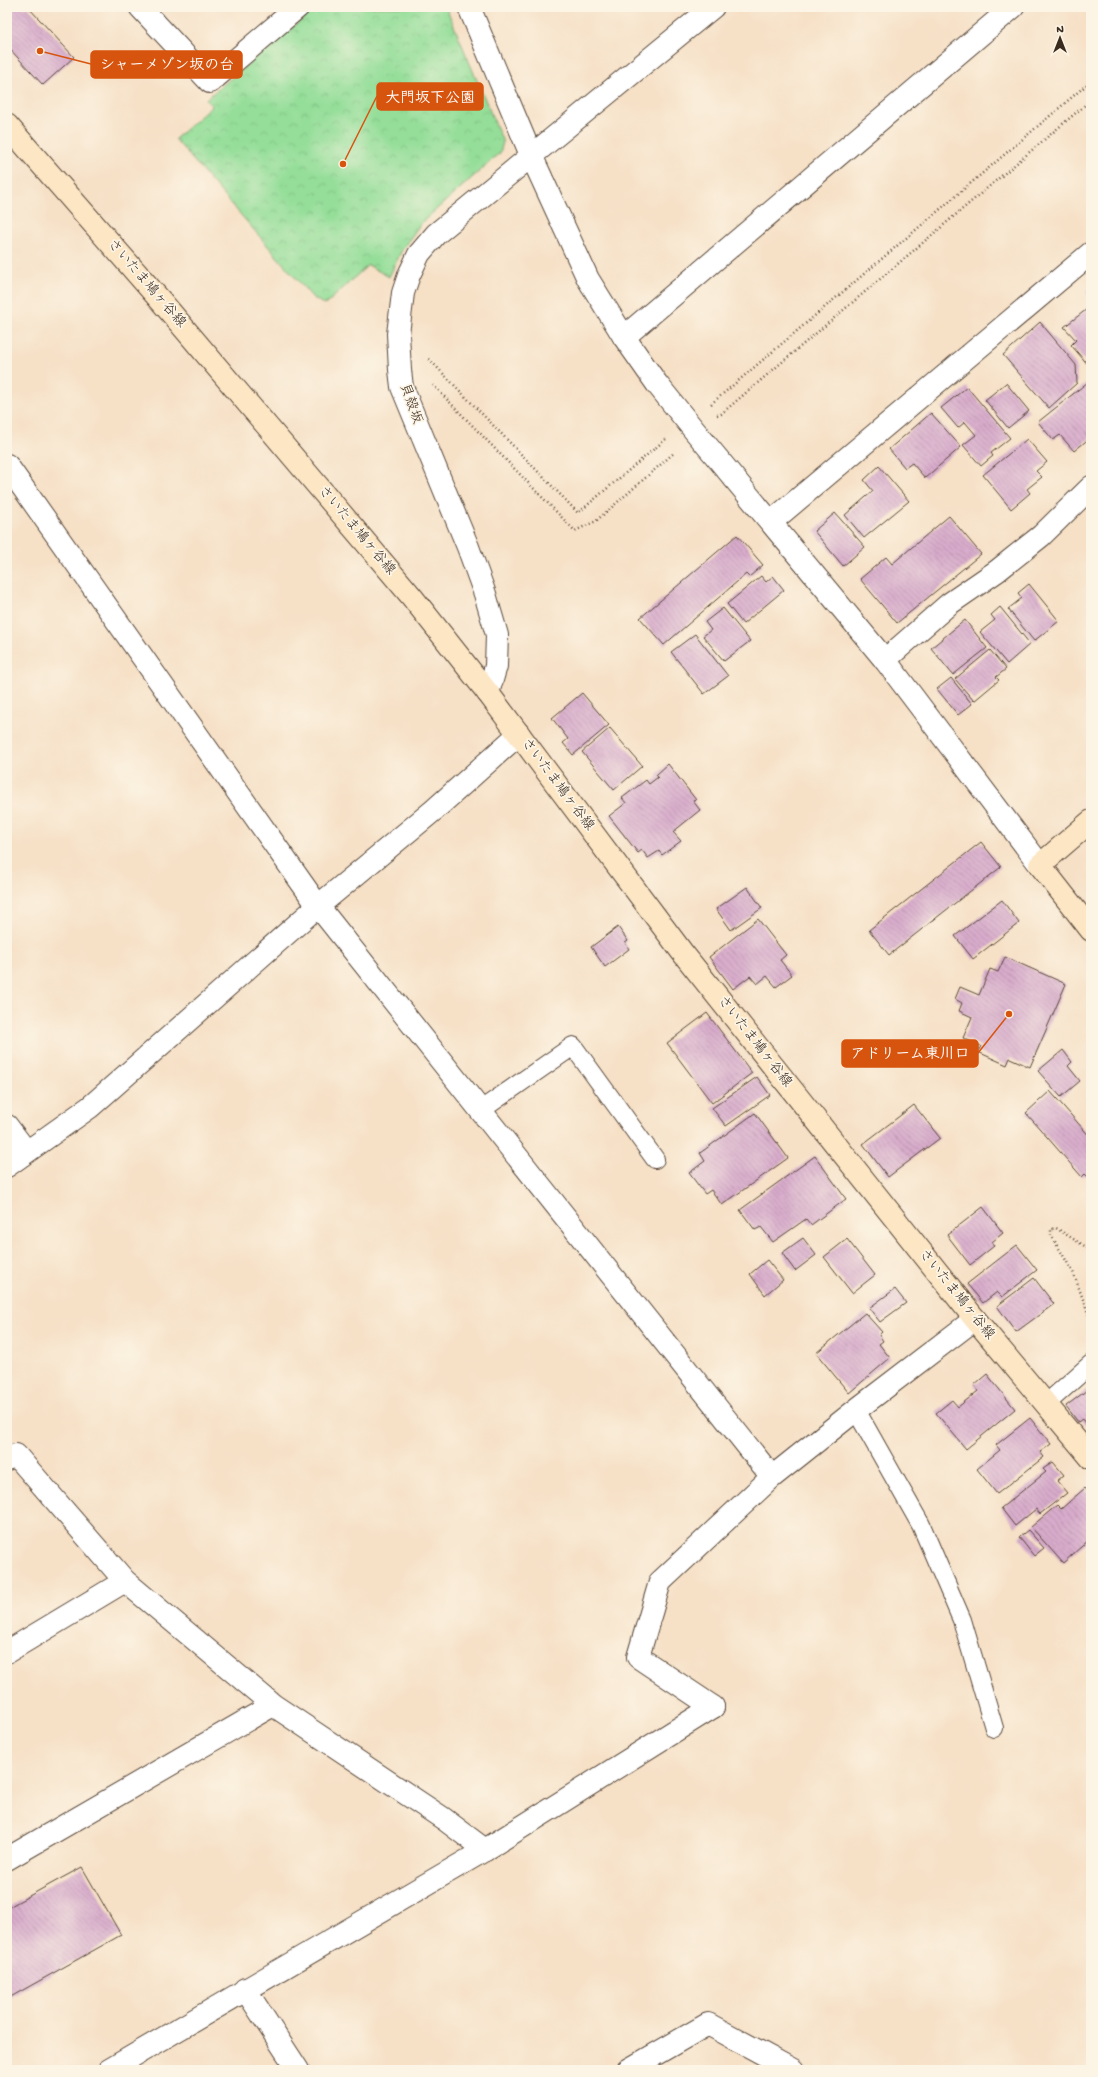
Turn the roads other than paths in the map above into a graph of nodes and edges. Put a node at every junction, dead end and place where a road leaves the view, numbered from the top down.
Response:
1 (140, 7) edge
2 (298, 7) edge
3 (469, 7) edge
4 (713, 7) edge
5 (1013, 7) edge
6 (7, 125) edge
7 (531, 155) junction
8 (1091, 253) edge
9 (624, 337) junction
10 (7, 465) edge
11 (1091, 487) edge
12 (771, 522) junction
13 (885, 660) junction
14 (488, 693) junction
15 (519, 734) junction
16 (1091, 821) edge
17 (1040, 865) junction
18 (318, 906) junction
19 (1091, 930) edge
20 (481, 1110) junction
21 (7, 1126) edge
22 (26, 1151) junction
23 (655, 1159) dead end
24 (7, 1166) edge
25 (975, 1320) junction
26 (1091, 1364) edge
27 (1046, 1404) junction
28 (856, 1410) junction
29 (1091, 1458) edge
30 (7, 1460) edge
31 (772, 1477) junction
32 (125, 1581) junction
33 (7, 1652) edge
34 (273, 1705) junction
35 (994, 1728) dead end
36 (485, 1850) junction
37 (7, 1859) edge
38 (245, 1989) junction
39 (108, 2070) edge
40 (298, 2070) edge
41 (628, 2070) edge
42 (793, 2070) edge

1 - 2 street
3 - 7 street
4 - 7 street, 貝殻坂
5 - 9 street
6 - 14 main road, さいたま鳩ヶ谷線
7 - 9 street
7 - 14 street, 貝殻坂
8 - 12 street
9 - 12 street
10 - 18 street
11 - 13 street
12 - 13 street
13 - 17 street
14 - 15 main road, さいたま鳩ヶ谷線
15 - 18 street
15 - 25 main road, さいたま鳩ヶ谷線
16 - 17 main road
17 - 19 main road
18 - 20 street
18 - 22 street
20 - 23 lane
20 - 31 street
21 - 22 street
22 - 24 street
25 - 27 main road, さいたま鳩ヶ谷線
25 - 28 street
26 - 27 lane
27 - 29 main road, さいたま鳩ヶ谷線
28 - 31 street
28 - 35 lane
30 - 32 street
31 - 36 street
32 - 33 street
32 - 34 street
34 - 36 street
34 - 37 street
36 - 38 street
38 - 39 street
38 - 40 street
41 - 42 street

